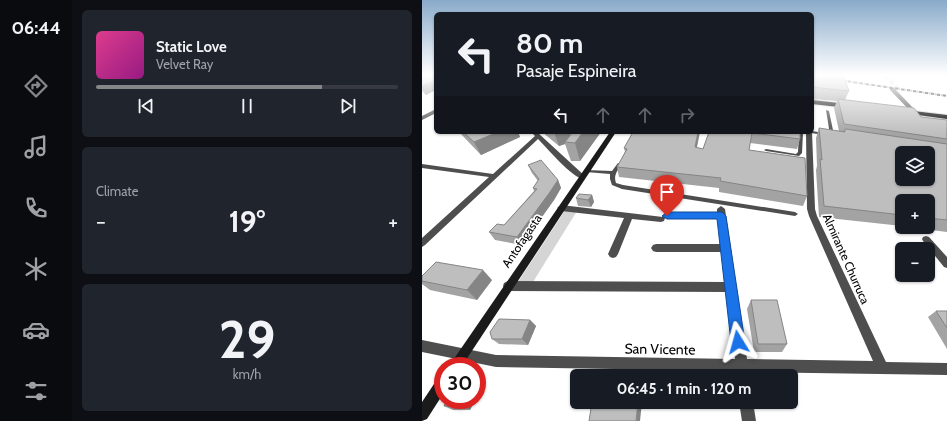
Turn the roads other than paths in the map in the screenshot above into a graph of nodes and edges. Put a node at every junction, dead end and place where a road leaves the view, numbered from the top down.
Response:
1 (900, 96) tunnel mouth
2 (814, 102) edge
3 (856, 107) edge
4 (827, 111) dead end
5 (434, 112) edge
6 (901, 112) edge
7 (916, 114) junction
8 (947, 117) edge
9 (422, 118) edge
10 (536, 134) edge
11 (612, 134) edge
12 (806, 134) edge
13 (806, 134) edge
14 (814, 134) edge
15 (832, 135) junction
16 (840, 136) edge
17 (766, 150) dead end
18 (623, 158) edge
19 (422, 166) edge
20 (613, 173) junction
21 (584, 174) junction
22 (495, 176) junction
23 (561, 208) junction
24 (795, 214) dead end
25 (629, 216) junction
26 (926, 239) dead end
27 (422, 243) edge
28 (656, 248) dead end
29 (726, 248) junction
30 (613, 254) dead end
31 (947, 264) edge
32 (508, 286) junction
33 (731, 287) junction
34 (422, 346) edge
35 (462, 355) junction
36 (882, 367) junction
37 (693, 369) edge
38 (742, 369) edge
39 (798, 369) edge
40 (947, 369) edge
41 (434, 396) edge
42 (747, 409) edge
43 (422, 414) edge
44 (749, 421) edge

1 - 7 street
2 - 3 main road
4 - 15 lane
5 - 9 street
6 - 7 main road
7 - 8 main road
10 - 21 street
10 - 22 street
11 - 21 main road, Antofagasta
12 - 17 lane
13 - 36 street, Almirante Churruca
14 - 15 lane
15 - 16 lane
18 - 20 lane
19 - 22 street
20 - 21 lane
20 - 24 lane
21 - 23 main road, Antofagasta
22 - 27 street
23 - 25 street
23 - 32 main road, Antofagasta
25 - 29 street
25 - 30 street
26 - 31 street
28 - 29 street
29 - 33 street
32 - 33 street
32 - 35 main road, Antofagasta
33 - 38 street
34 - 35 street, San Vicente
35 - 37 street, San Vicente
36 - 39 street, San Vicente
36 - 40 street, San Vicente
41 - 43 main road
42 - 44 street

